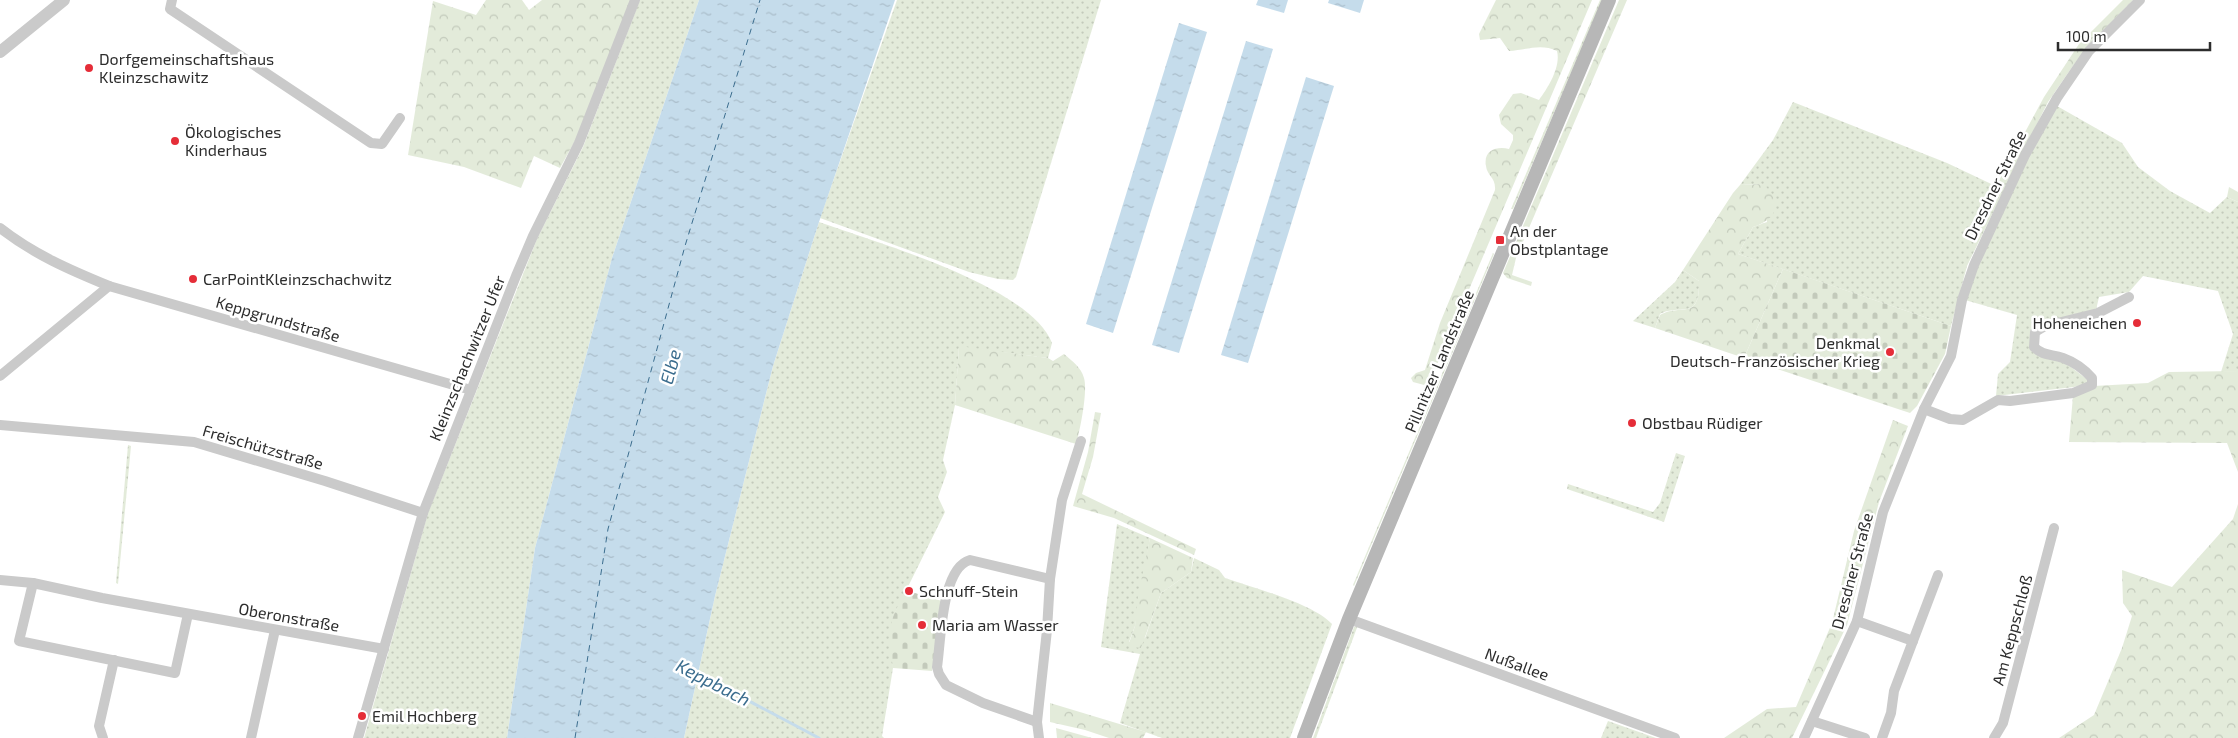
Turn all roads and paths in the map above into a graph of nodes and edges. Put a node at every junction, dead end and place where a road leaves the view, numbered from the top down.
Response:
1 (64, 0) edge
2 (172, 0) edge
3 (635, 0) edge
4 (1610, 0) edge
5 (2140, 0) edge
6 (0, 52) edge
7 (400, 118) dead end
8 (0, 228) edge
9 (109, 286) junction
10 (2128, 297) dead end
11 (0, 376) edge
12 (471, 390) junction
13 (1924, 409) junction
14 (0, 424) edge
15 (1081, 441) dead end
16 (423, 513) junction
17 (2054, 528) dead end
18 (1938, 575) dead end
19 (1050, 579) junction
20 (0, 580) edge
21 (33, 583) junction
22 (188, 614) junction
23 (1349, 619) junction
24 (1857, 621) junction
25 (275, 630) junction
26 (1912, 641) junction
27 (384, 649) junction
28 (114, 660) junction
29 (1812, 721) junction
30 (1037, 722) junction
31 (103, 738) edge
32 (251, 738) edge
33 (358, 738) edge
34 (1039, 738) edge
35 (1304, 738) edge
36 (1675, 738) edge
37 (1804, 738) edge
38 (1864, 738) edge
39 (1882, 738) edge
40 (1994, 738) edge

1 - 6 street
2 - 7 street
3 - 12 street, Kleinzschachwitzer Ufer
4 - 23 main road, Pillnitzer Landstraße
5 - 13 street, Dresdner Straße
8 - 9 street, Keppgrundstraße
9 - 11 street
9 - 12 street, Keppgrundstraße
10 - 13 street
12 - 16 street, Kleinzschachwitzer Ufer
13 - 24 street, Dresdner Straße
14 - 16 street, Freischützstraße
15 - 19 street
16 - 27 street, Kleinzschachwitzer Ufer
17 - 40 street, Am Keppschloß
18 - 26 street
19 - 30 street
19 - 30 street
20 - 21 street, Oberonstraße
21 - 22 street, Oberonstraße
21 - 28 street
22 - 25 street, Oberonstraße
22 - 28 street
23 - 35 main road, Pillnitzer Landstraße
23 - 36 street, Nußallee
24 - 26 street
24 - 29 street, Dresdner Straße
25 - 27 street, Oberonstraße
25 - 32 street
26 - 39 street
27 - 33 street, Kleinzschachwitzer Ufer
28 - 31 street
29 - 37 street, Dresdner Straße
29 - 38 street
30 - 34 street

